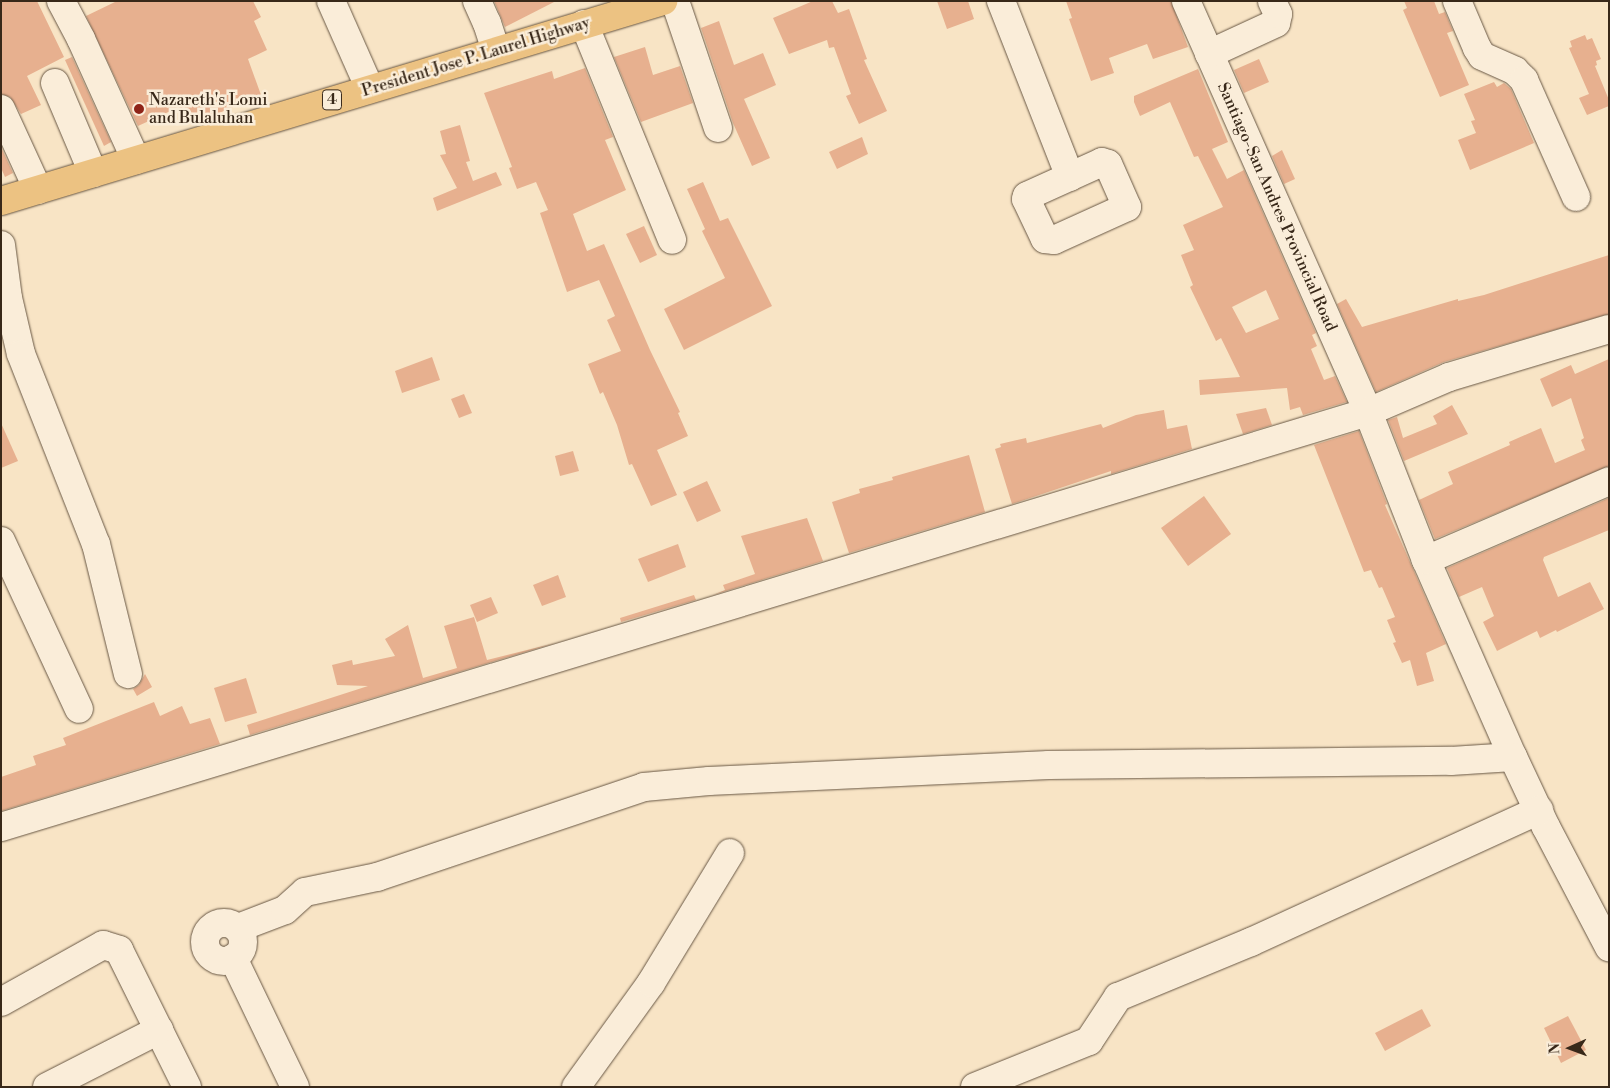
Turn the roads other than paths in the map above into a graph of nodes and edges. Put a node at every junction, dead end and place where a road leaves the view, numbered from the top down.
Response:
1 (61, 1) edge
2 (331, 1) edge
3 (477, 1) edge
4 (663, 1) edge
5 (675, 1) edge
6 (1001, 1) edge
7 (1186, 1) edge
8 (1456, 1) edge
9 (1275, 8) edge
10 (584, 24) junction
11 (496, 50) junction
12 (1209, 54) junction
13 (55, 83) dead end
14 (370, 89) junction
15 (1, 110) edge
16 (718, 128) dead end
17 (136, 160) junction
18 (94, 173) junction
19 (1070, 177) dead end
20 (38, 190) junction
21 (1576, 197) dead end
22 (1, 201) edge
23 (672, 240) dead end
24 (1, 245) edge
25 (1609, 329) edge
26 (1368, 412) junction
27 (1609, 481) edge
28 (1, 541) edge
29 (1426, 560) junction
30 (128, 674) dead end
31 (79, 709) dead end
32 (1513, 757) junction
33 (1538, 810) junction
34 (1, 827) edge
35 (730, 853) dead end
36 (1609, 947) edge
37 (1, 1002) edge
38 (159, 1030) junction
39 (48, 1087) edge
40 (187, 1087) edge
41 (295, 1087) edge
42 (576, 1087) edge
43 (975, 1087) edge

1 - 17 street
2 - 14 street
3 - 11 street
4 - 10 highway, President Jose P. Laurel Highway / 4
5 - 16 street
6 - 19 street
7 - 12 street, Santiago-San Andres Provincial Road
8 - 21 street
9 - 12 street
10 - 11 highway, President Jose P. Laurel Highway / 4
10 - 23 street
11 - 14 highway, President Jose P. Laurel Highway / 4
12 - 26 street, Santiago-San Andres Provincial Road
13 - 18 street
14 - 17 highway, President Jose P. Laurel Highway / 4
15 - 20 street
17 - 18 highway, President Jose P. Laurel Highway / 4
18 - 20 highway, President Jose P. Laurel Highway / 4
20 - 22 highway, President Jose P. Laurel Highway / 4
24 - 30 street
25 - 26 street
26 - 29 street, Santiago-San Andres Provincial Road
26 - 34 street
27 - 29 street
28 - 31 street
29 - 32 street, Santiago-San Andres Provincial Road
32 - 33 street, Santiago-San Andres Provincial Road
32 - 41 street
33 - 36 street, Santiago-San Andres Provincial Road
33 - 43 street
35 - 42 street
37 - 38 street
38 - 39 street
38 - 40 street

